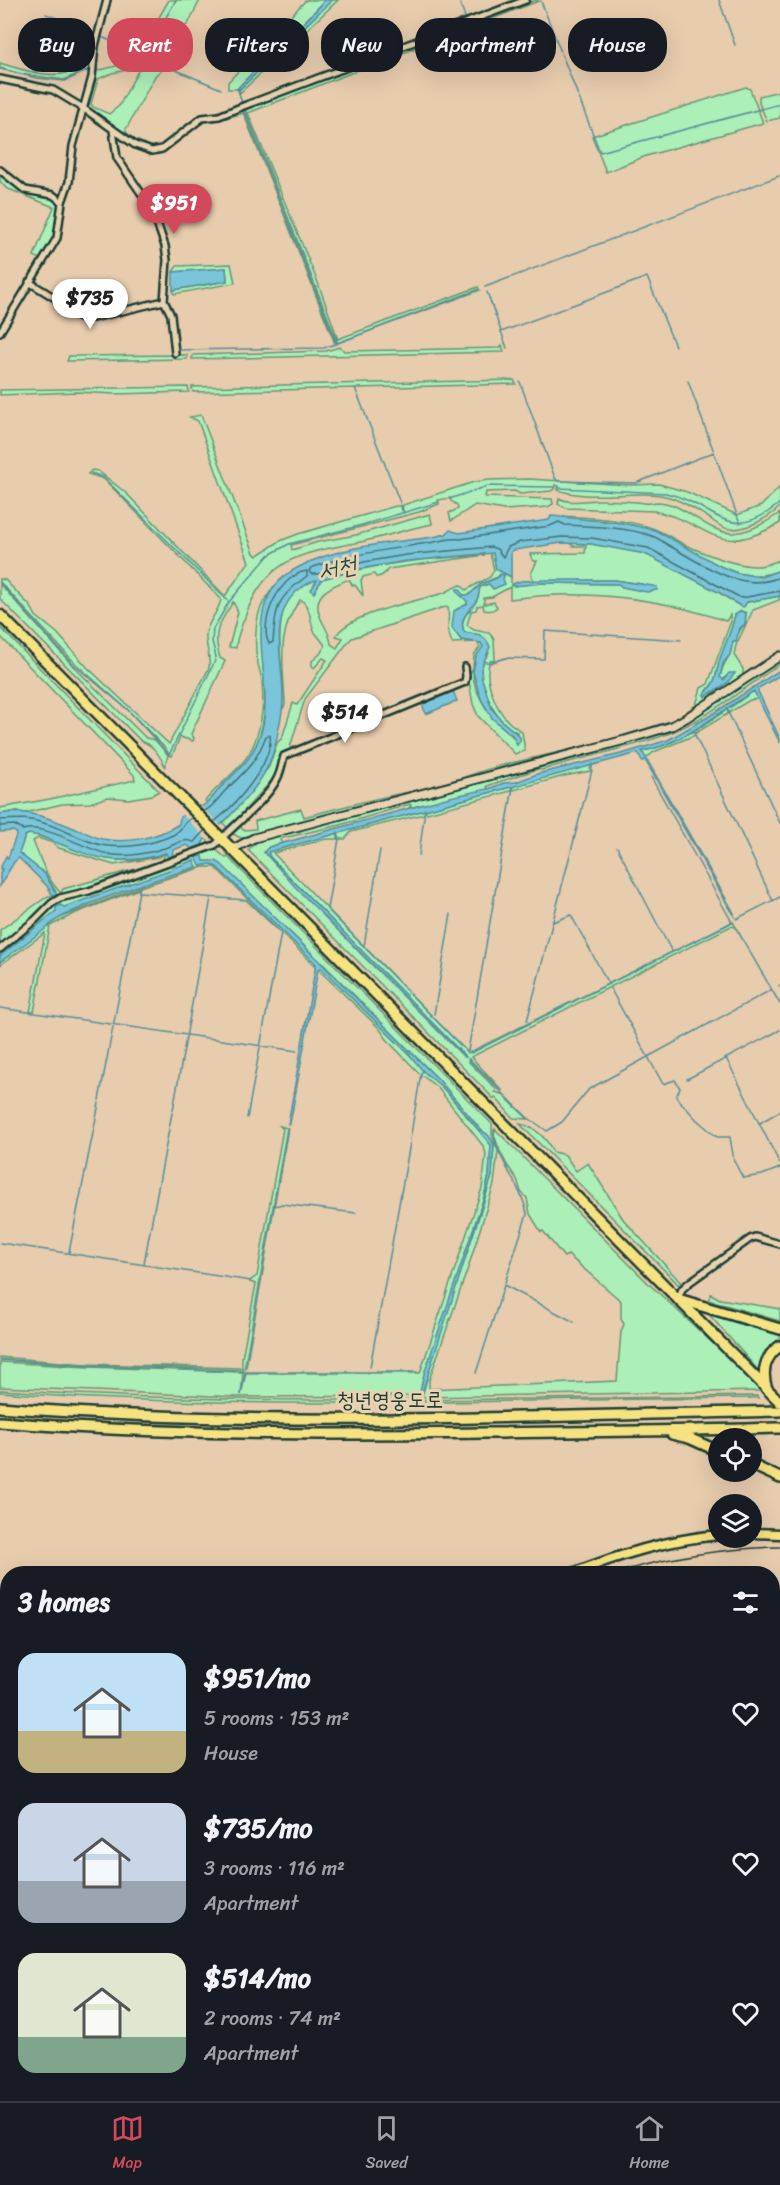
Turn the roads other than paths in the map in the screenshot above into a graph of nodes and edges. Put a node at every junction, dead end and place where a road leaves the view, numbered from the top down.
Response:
1 (107, 0) edge
2 (526, 0) edge
3 (0, 79) edge
4 (82, 108) junction
5 (113, 130) junction
6 (0, 170) edge
7 (62, 202) junction
8 (29, 282) junction
9 (164, 301) junction
10 (0, 332) edge
11 (175, 353) dead end
12 (0, 615) edge
13 (780, 656) edge
14 (465, 667) dead end
15 (220, 839) junction
16 (231, 850) junction
17 (0, 949) edge
18 (780, 1244) edge
19 (678, 1299) junction
20 (780, 1329) edge
21 (780, 1346) edge
22 (767, 1389) junction
23 (780, 1402) edge
24 (0, 1407) edge
25 (776, 1411) edge
26 (0, 1422) edge
27 (780, 1428) edge
28 (658, 1431) junction
29 (708, 1447) edge
30 (762, 1470) edge
31 (780, 1478) edge
32 (762, 1533) edge
33 (780, 1534) edge
34 (708, 1537) edge
35 (593, 1566) edge

1 - 4 street
2 - 5 street
3 - 4 street
4 - 5 street
4 - 7 street
5 - 9 street
6 - 7 street
7 - 8 street
8 - 9 street
8 - 10 street
9 - 11 street
12 - 15 highway
13 - 16 street
14 - 15 street
15 - 16 highway
15 - 17 street
16 - 19 highway
18 - 19 street
19 - 20 highway
19 - 22 highway
21 - 22 highway
22 - 23 highway
24 - 25 highway, 청년영웅도로
26 - 28 highway, 청년영웅도로
27 - 28 highway, 청년영웅도로
28 - 29 highway
30 - 31 highway
32 - 33 main road
34 - 35 main road

